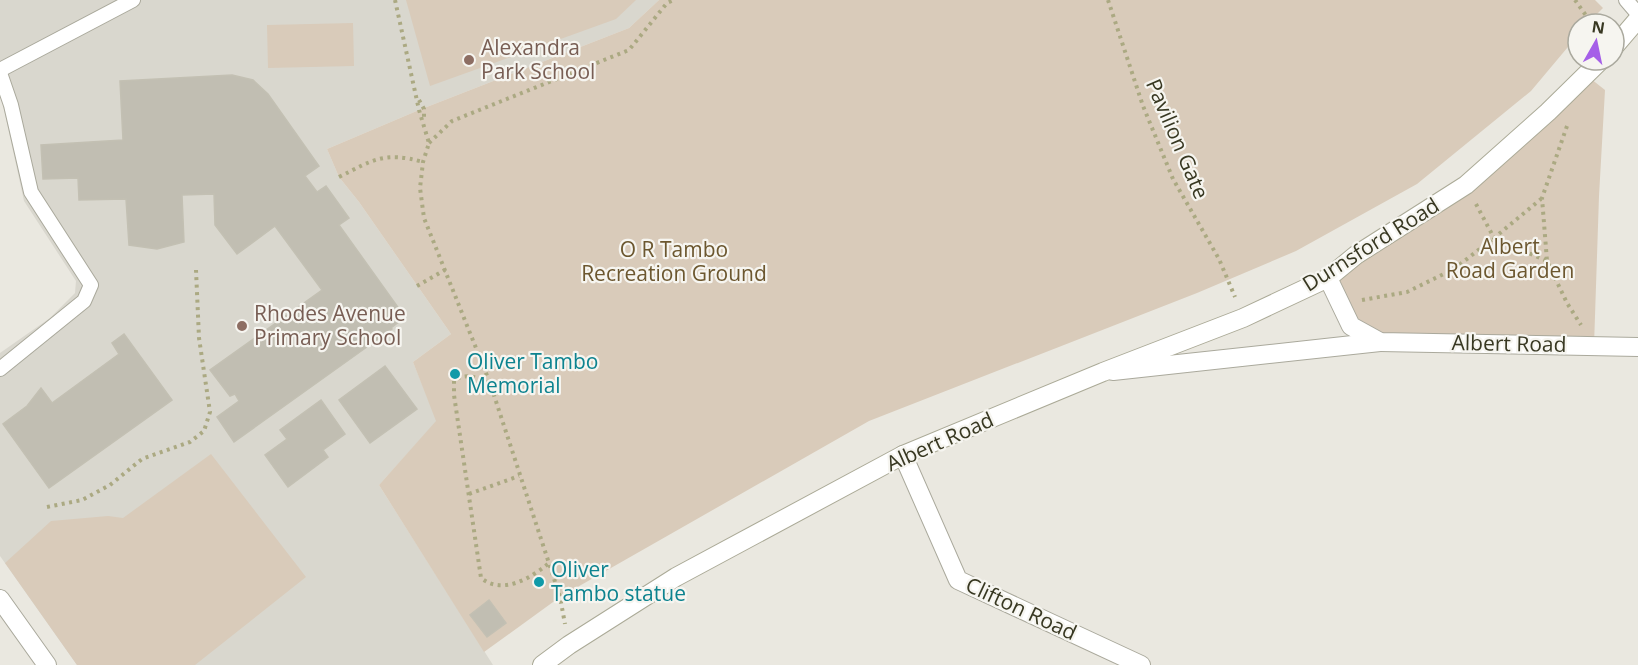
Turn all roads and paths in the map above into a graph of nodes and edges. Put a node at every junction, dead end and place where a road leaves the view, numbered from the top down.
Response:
1 (133, 0) edge
2 (395, 0) edge
3 (674, 0) edge
4 (1108, 0) edge
5 (1626, 0) edge
6 (1638, 14) edge
7 (1638, 20) edge
8 (1626, 34) edge
9 (0, 72) edge
10 (1589, 72) edge
11 (416, 94) junction
12 (1571, 117) dead end
13 (424, 127) junction
14 (429, 143) junction
15 (423, 162) junction
16 (339, 177) dead end
17 (1466, 185) junction
18 (1542, 198) junction
19 (1494, 238) junction
20 (1547, 261) junction
21 (196, 270) dead end
22 (445, 270) junction
23 (1328, 278) junction
24 (417, 286) dead end
25 (1340, 303) junction
26 (1243, 318) junction
27 (1380, 342) junction
28 (1594, 346) junction
29 (1638, 347) edge
30 (0, 369) edge
31 (1103, 372) junction
32 (490, 383) junction
33 (903, 456) junction
34 (519, 476) junction
35 (469, 494) junction
36 (48, 507) dead end
37 (549, 564) junction
38 (0, 599) edge
39 (568, 645) junction
40 (47, 665) edge
41 (543, 665) edge
42 (1141, 665) edge

1 - 9 lane
2 - 11 path
3 - 14 path
4 - 26 path, Pavilion Gate
5 - 6 lane
7 - 8 main road
9 - 30 lane
10 - 17 main road, Durnsford Road
11 - 13 path
11 - 13 path
12 - 18 path
13 - 14 path
14 - 15 path
15 - 16 path
15 - 22 path
17 - 19 path
17 - 23 main road, Durnsford Road
18 - 19 path
18 - 20 path
19 - 20 path
19 - 25 path
20 - 28 path
21 - 36 path
22 - 24 path
22 - 32 path
23 - 25 main road, Albert Road
23 - 26 main road, Durnsford Road
25 - 27 main road, Albert Road
26 - 31 main road, Durnsford Road
27 - 28 main road, Albert Road
27 - 31 main road, Albert Road
28 - 29 main road, Albert Road
31 - 33 main road, Albert Road
32 - 34 path
32 - 35 path
33 - 39 main road, Albert Road
33 - 42 main road, Clifton Road
34 - 35 path
34 - 37 path
35 - 37 path
37 - 39 path
38 - 40 main road
39 - 41 main road, Albert Road

